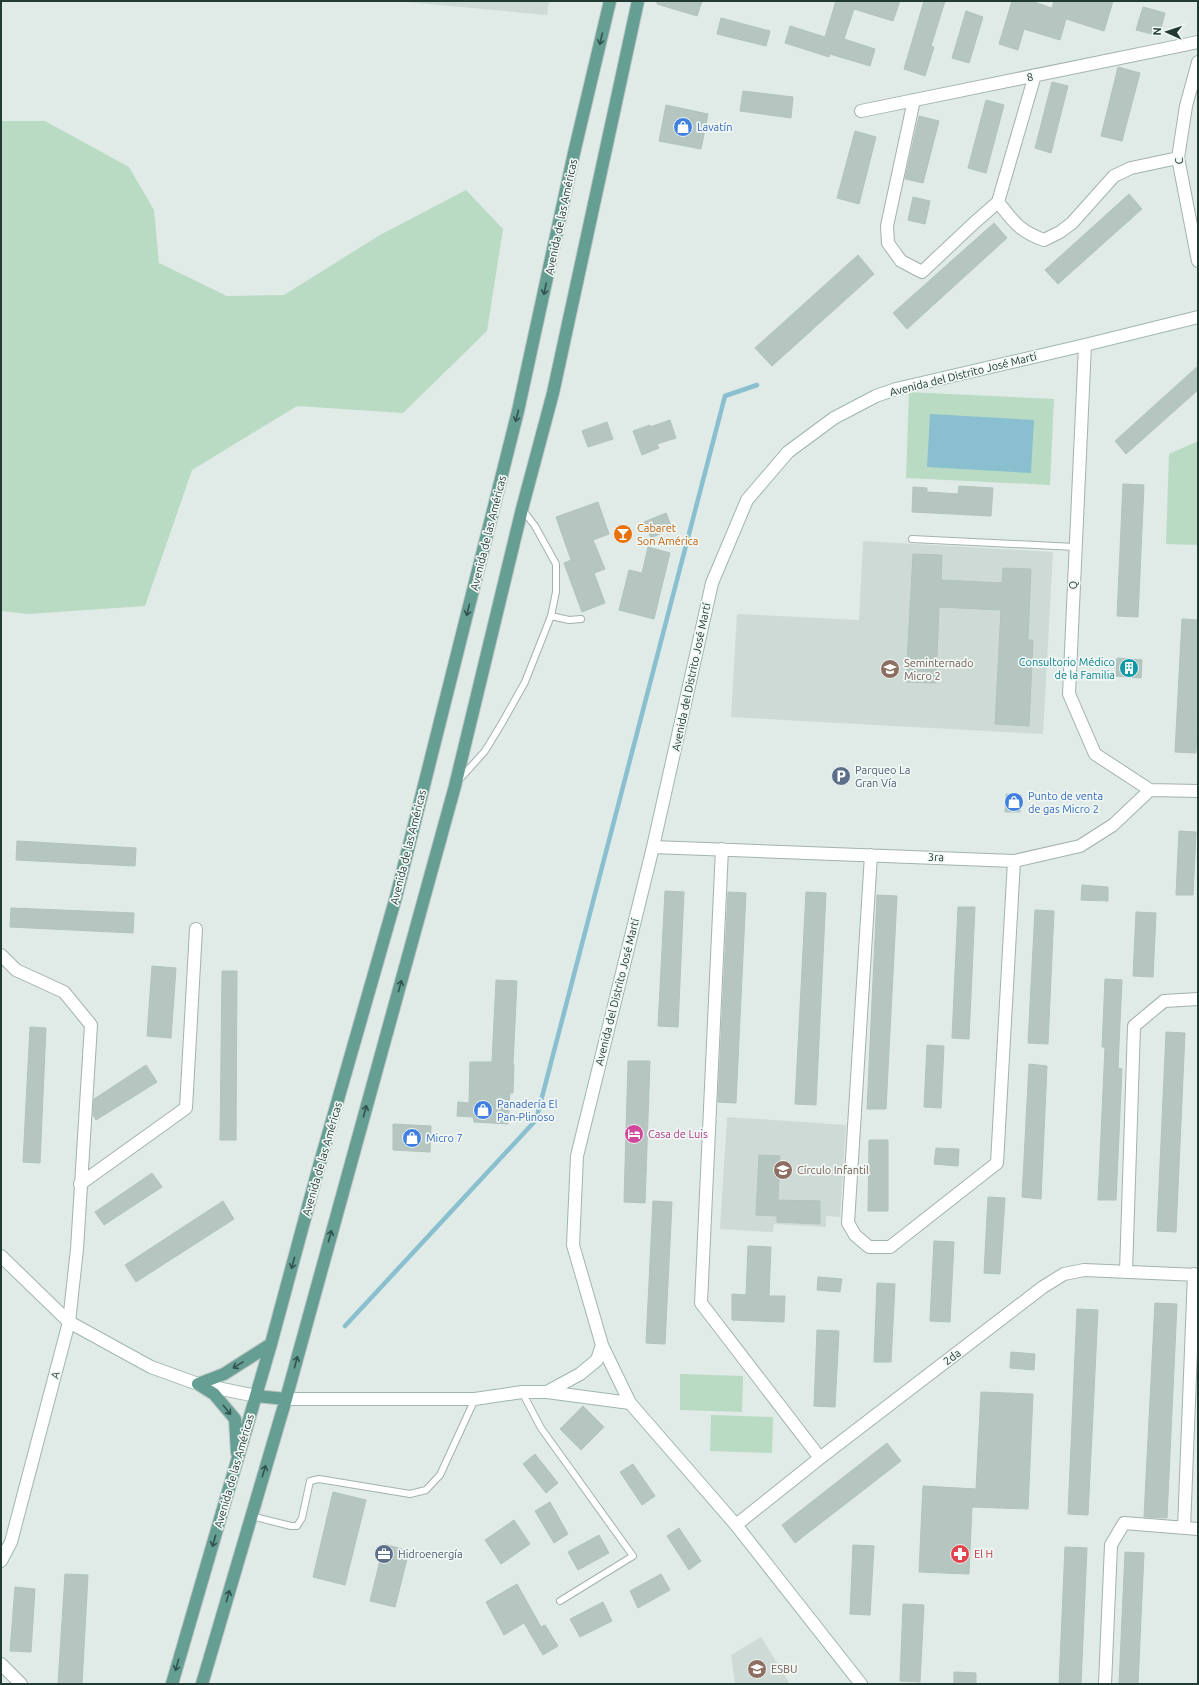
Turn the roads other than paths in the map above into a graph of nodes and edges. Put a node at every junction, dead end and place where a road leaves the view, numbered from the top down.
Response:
1 (610, 1) edge
2 (638, 1) edge
3 (1198, 42) edge
4 (1198, 62) edge
5 (1035, 75) junction
6 (914, 100) junction
7 (861, 111) dead end
8 (1178, 158) junction
9 (998, 202) junction
10 (1198, 261) edge
11 (1198, 317) edge
12 (1085, 345) junction
13 (522, 509) junction
14 (912, 539) dead end
15 (1075, 547) junction
16 (551, 616) junction
17 (581, 618) dead end
18 (455, 786) junction
19 (1150, 790) junction
20 (1198, 791) edge
21 (653, 847) junction
22 (722, 848) junction
23 (871, 855) junction
24 (1014, 861) junction
25 (196, 929) dead end
26 (1, 955) edge
27 (1198, 999) edge
28 (80, 1184) junction
29 (1, 1256) edge
30 (1126, 1272) junction
31 (1196, 1274) edge
32 (70, 1322) junction
33 (272, 1344) junction
34 (602, 1345) junction
35 (198, 1384) junction
36 (522, 1392) junction
37 (547, 1392) junction
38 (256, 1396) junction
39 (286, 1399) junction
40 (475, 1399) junction
41 (630, 1402) junction
42 (820, 1458) junction
43 (238, 1461) junction
44 (251, 1516) junction
45 (736, 1525) junction
46 (1184, 1528) junction
47 (1198, 1529) edge
48 (1, 1561) edge
49 (560, 1601) dead end
50 (1, 1664) edge
51 (21, 1684) edge
52 (172, 1684) edge
53 (202, 1684) edge
54 (861, 1684) edge
55 (1105, 1684) edge

1 -> 33 main road, Avenida de las Américas
2 - 13 main road
3 - 5 street, 8
4 - 8 street, C
5 - 6 street, 8
5 - 9 street
6 - 7 street, 8
6 - 9 street
8 - 9 street
8 - 10 street, C
11 - 12 street, Avenida del Distrito José Martí
12 - 15 street, Q
12 - 21 street, Avenida del Distrito José Martí
13 - 16 lane
13 - 18 main road
14 - 15 lane
15 - 19 street, Q
16 - 17 lane
16 - 18 lane
39 -> 18 main road
19 - 20 street
19 - 24 street, 3ra
21 - 22 street, 3ra
21 - 34 street, Avenida del Distrito José Martí
22 - 23 street, 3ra
22 - 42 street
23 - 24 street, 3ra
23 - 24 street
25 - 28 street
26 - 28 street, A
27 - 30 street
28 - 32 street, A
29 - 32 street
30 - 31 street, 2da
30 - 42 street, 2da
31 - 46 street
32 - 35 street
32 - 48 street, A
33 -> 35 main road
33 - 38 main road, Avenida de las Américas
34 - 37 street
34 - 41 street, Avenida del Distrito José Martí
35 - 38 street
35 -> 43 main road
36 - 37 street
36 - 40 street
36 - 49 lane
37 - 41 street
38 - 39 main road
38 - 43 main road, Avenida de las Américas
39 - 40 street
44 -> 39 main road
40 - 44 lane
41 - 45 street, Avenida del Distrito José Martí
42 - 45 street, 2da
43 -> 52 main road, Avenida de las Américas
53 -> 44 main road
45 - 54 street, Avenida del Distrito José Martí
46 - 47 street
46 - 55 street
50 - 51 street

